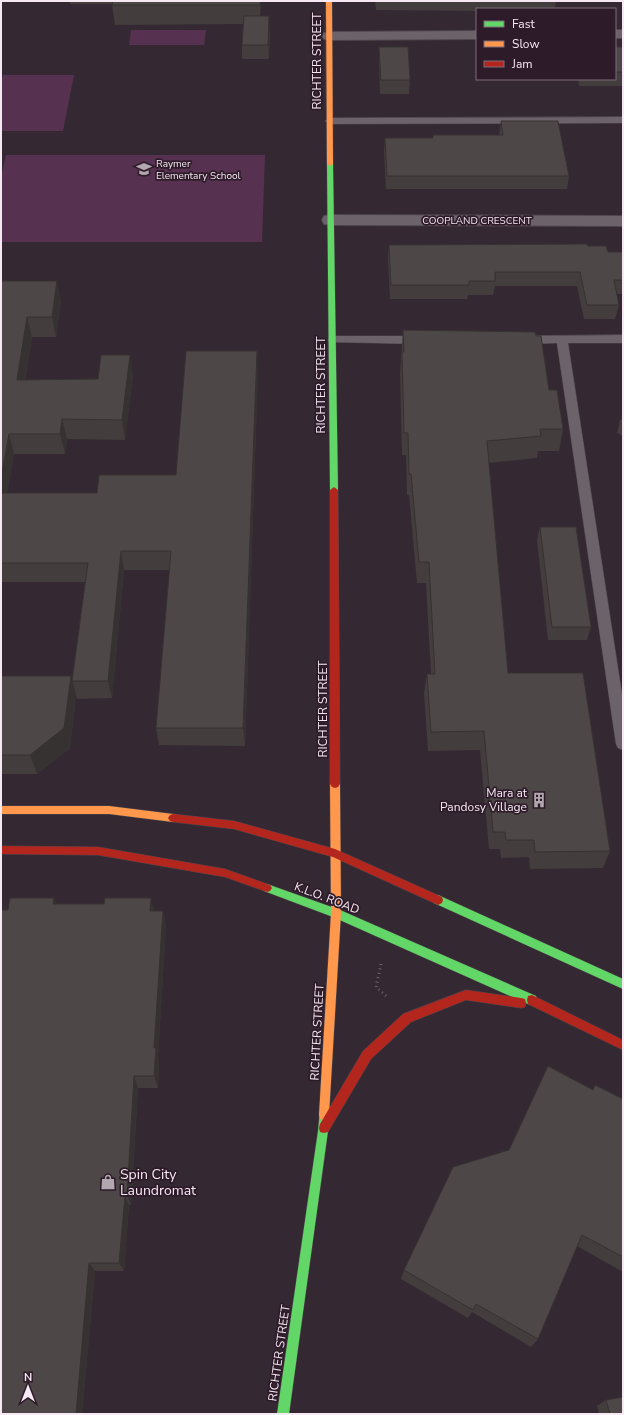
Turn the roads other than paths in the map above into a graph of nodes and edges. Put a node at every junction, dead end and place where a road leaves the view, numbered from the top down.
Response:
1 (329, 1) edge
2 (476, 35) edge
3 (329, 36) junction
4 (623, 120) edge
5 (330, 121) junction
6 (330, 220) junction
7 (623, 221) edge
8 (333, 340) junction
9 (428, 340) edge
10 (514, 340) edge
11 (562, 340) junction
12 (623, 340) edge
13 (623, 744) edge
14 (1, 810) edge
15 (1, 850) edge
16 (336, 853) junction
17 (336, 913) junction
18 (623, 984) edge
19 (546, 1006) junction
20 (623, 1045) edge
21 (323, 1131) junction
22 (283, 1414) edge

1 - 3 main road, RICHTER STREET
2 - 3 street
3 - 5 main road, RICHTER STREET
4 - 5 lane
5 - 6 main road, RICHTER STREET
6 - 7 street, COOPLAND CRESCENT
6 - 8 main road, RICHTER STREET
8 - 9 lane
8 - 16 main road, RICHTER STREET
10 - 11 lane
11 - 12 lane
11 - 13 lane
14 - 16 main road
15 - 17 main road, K.L.O. ROAD
16 - 17 main road, RICHTER STREET
16 - 18 main road
17 - 19 main road, K.L.O. ROAD
17 - 21 main road, RICHTER STREET
19 - 20 main road, K.L.O. ROAD
19 - 21 main road
21 - 22 main road, RICHTER STREET

